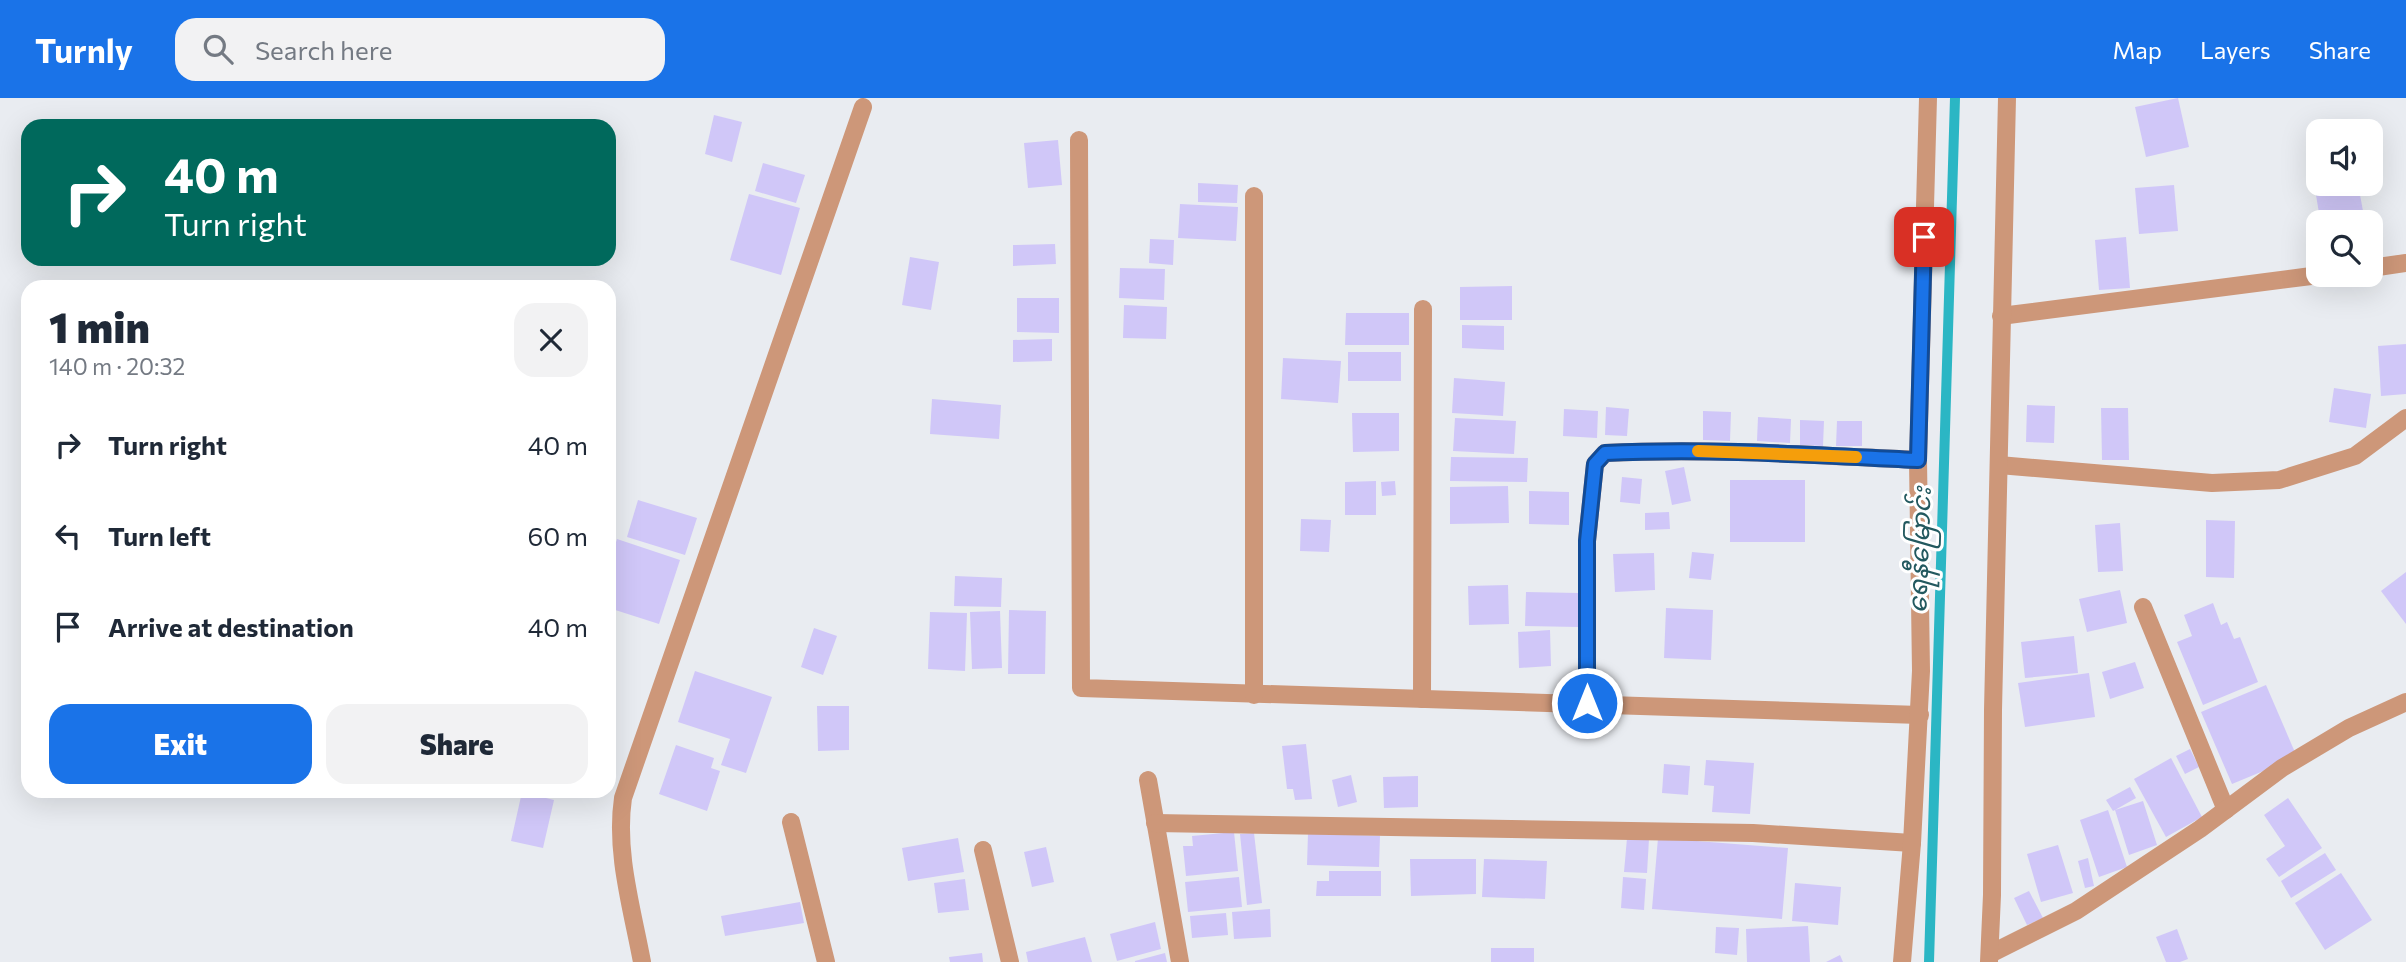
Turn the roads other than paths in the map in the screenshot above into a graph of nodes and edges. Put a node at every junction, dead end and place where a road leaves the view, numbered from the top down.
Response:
1 (1928, 98) edge
2 (2007, 98) edge
3 (863, 107) dead end
4 (1079, 140) dead end
5 (1254, 196) dead end
6 (2406, 264) edge
7 (2383, 267) edge
8 (2306, 277) edge
9 (1423, 309) dead end
10 (2001, 316) junction
11 (2406, 418) edge
12 (1918, 460) junction
13 (1999, 465) junction
14 (2143, 607) dead end
15 (1254, 695) junction
16 (1422, 699) junction
17 (2406, 702) edge
18 (1587, 703) junction
19 (1920, 715) junction
20 (1148, 780) dead end
21 (2226, 810) junction
22 (791, 822) dead end
23 (1155, 823) junction
24 (1912, 843) junction
25 (983, 850) dead end
26 (1990, 958) edge
27 (642, 962) edge
28 (826, 962) edge
29 (1010, 962) edge
30 (1180, 962) edge
31 (1902, 962) edge

1 - 12 street
2 - 10 street
3 - 27 street
4 - 15 street
5 - 15 street
6 - 7 street
8 - 10 street
9 - 16 street
10 - 13 street
11 - 13 street
12 - 18 street
12 - 19 street
13 - 26 street
14 - 21 street
15 - 16 street
16 - 18 street
17 - 21 street
18 - 19 street
19 - 24 street
20 - 23 street
21 - 26 street
22 - 28 street
23 - 24 street
23 - 30 street
24 - 31 street
25 - 29 street

